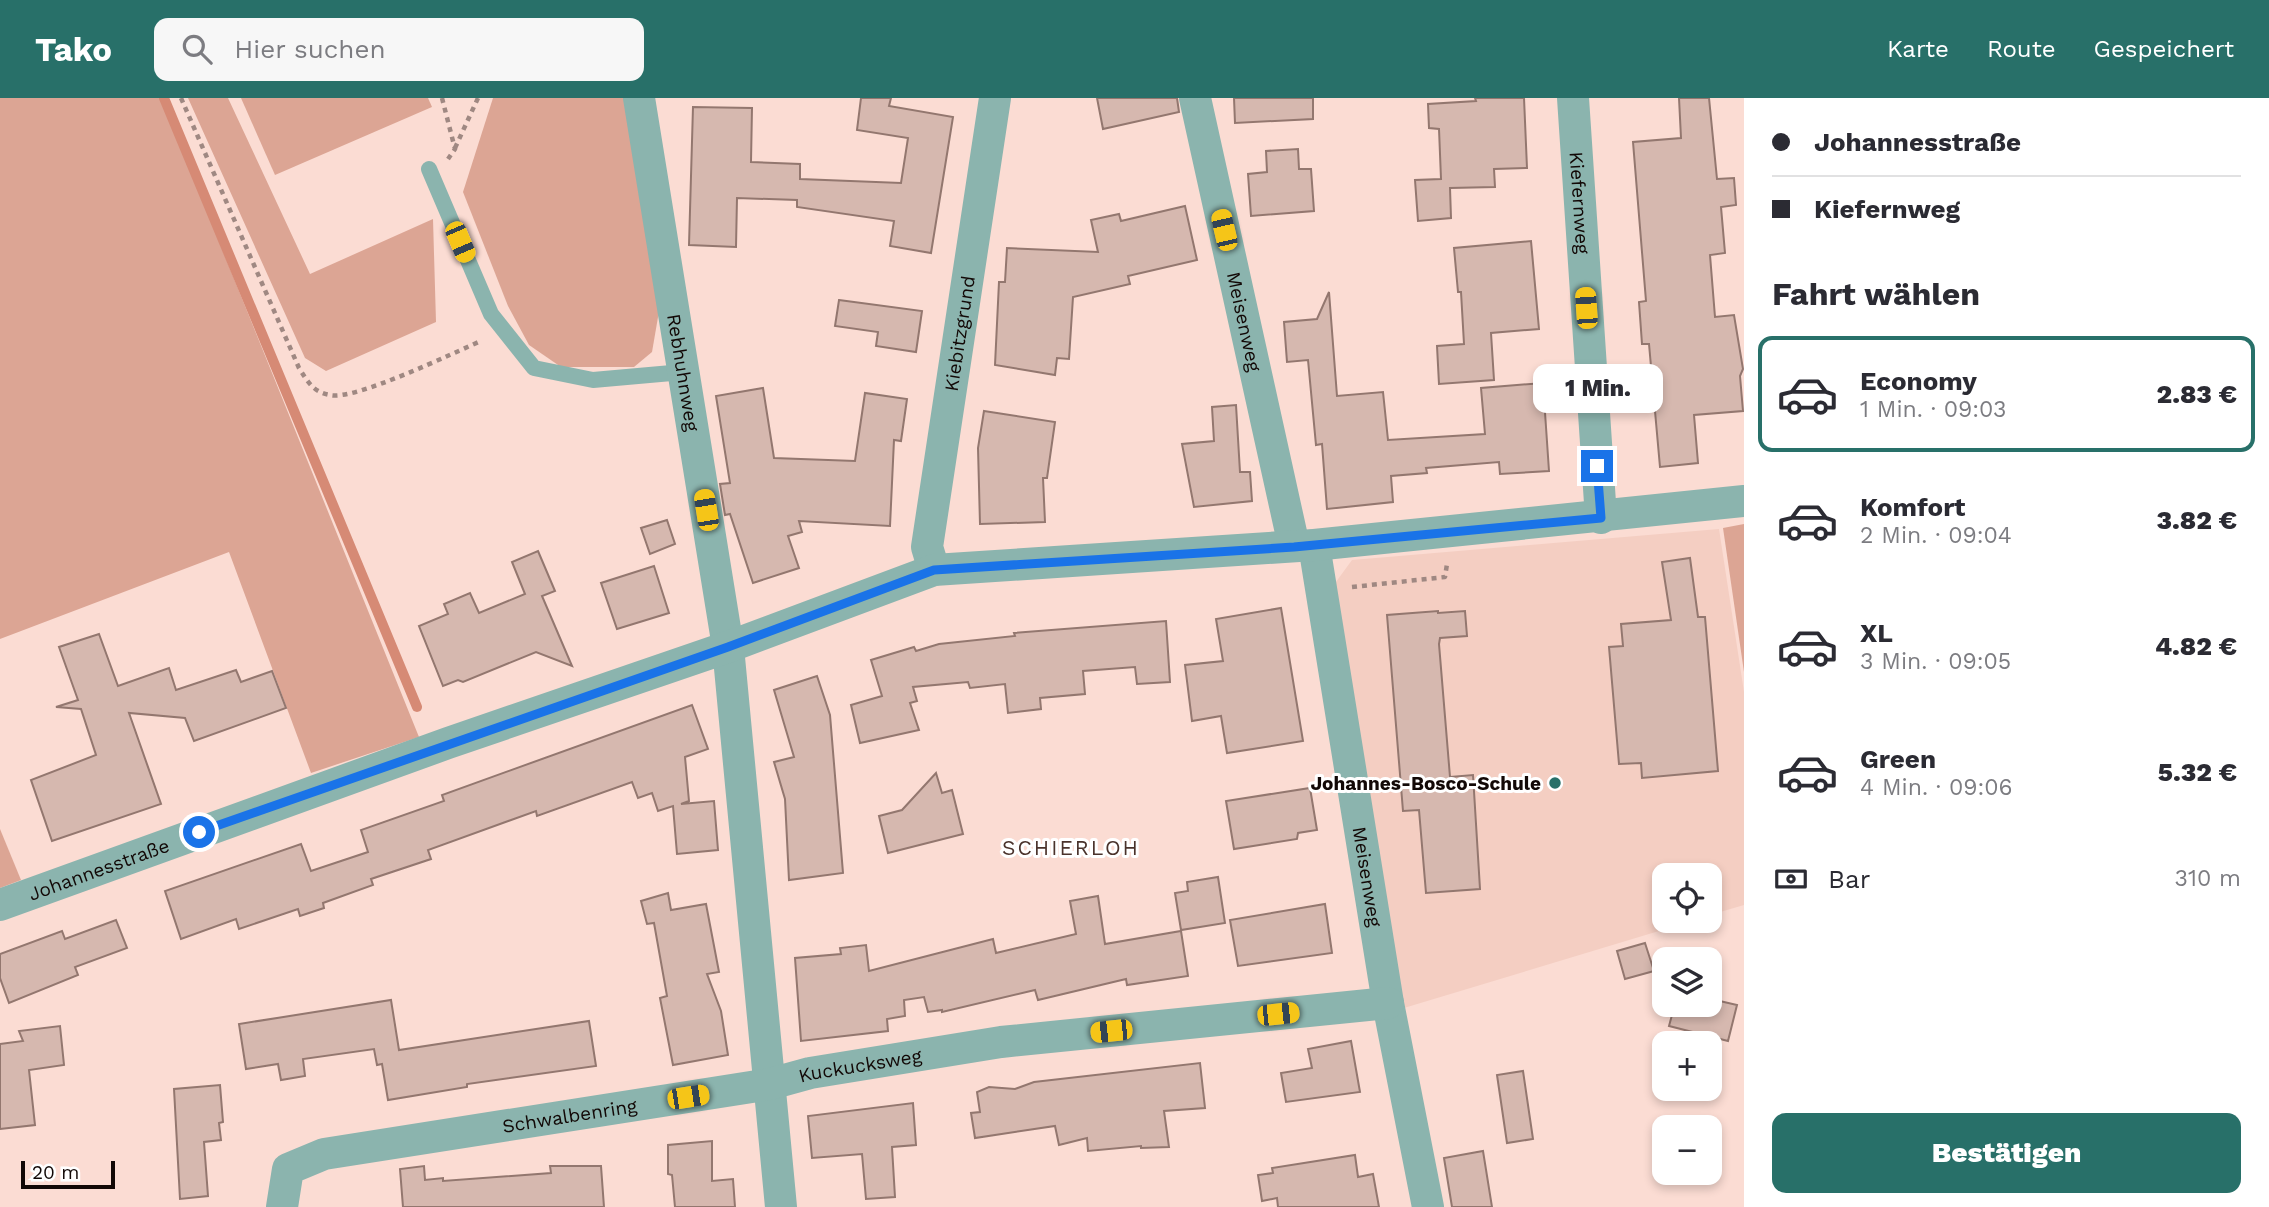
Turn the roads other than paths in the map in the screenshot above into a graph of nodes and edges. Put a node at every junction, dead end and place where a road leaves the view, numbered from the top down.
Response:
1 (639, 98) edge
2 (995, 98) edge
3 (1195, 98) edge
4 (1573, 98) edge
5 (429, 169) road end
6 (683, 372) junction
7 (1744, 501) edge
8 (1601, 518) junction
9 (1304, 546) junction
10 (934, 570) junction
11 (728, 647) junction
12 (0, 905) edge
13 (1388, 1003) junction
14 (770, 1084) junction
15 (282, 1207) edge
16 (781, 1207) edge
17 (1428, 1207) edge

1 - 6 street, Rebhuhnweg
2 - 10 street, Kiebitzgrund
3 - 9 street, Meisenweg
4 - 8 street, Kiefernweg
5 - 6 lane
6 - 11 street, Rebhuhnweg
7 - 8 street, Johannesstraße
8 - 9 street, Johannesstraße
9 - 10 street, Johannesstraße
9 - 13 street, Meisenweg
10 - 11 street, Johannesstraße
11 - 12 street, Johannesstraße
11 - 14 street, Kuckucksweg
13 - 14 street, Kuckucksweg
13 - 17 street, Meisenweg
14 - 15 street, Schwalbenring
14 - 16 street

